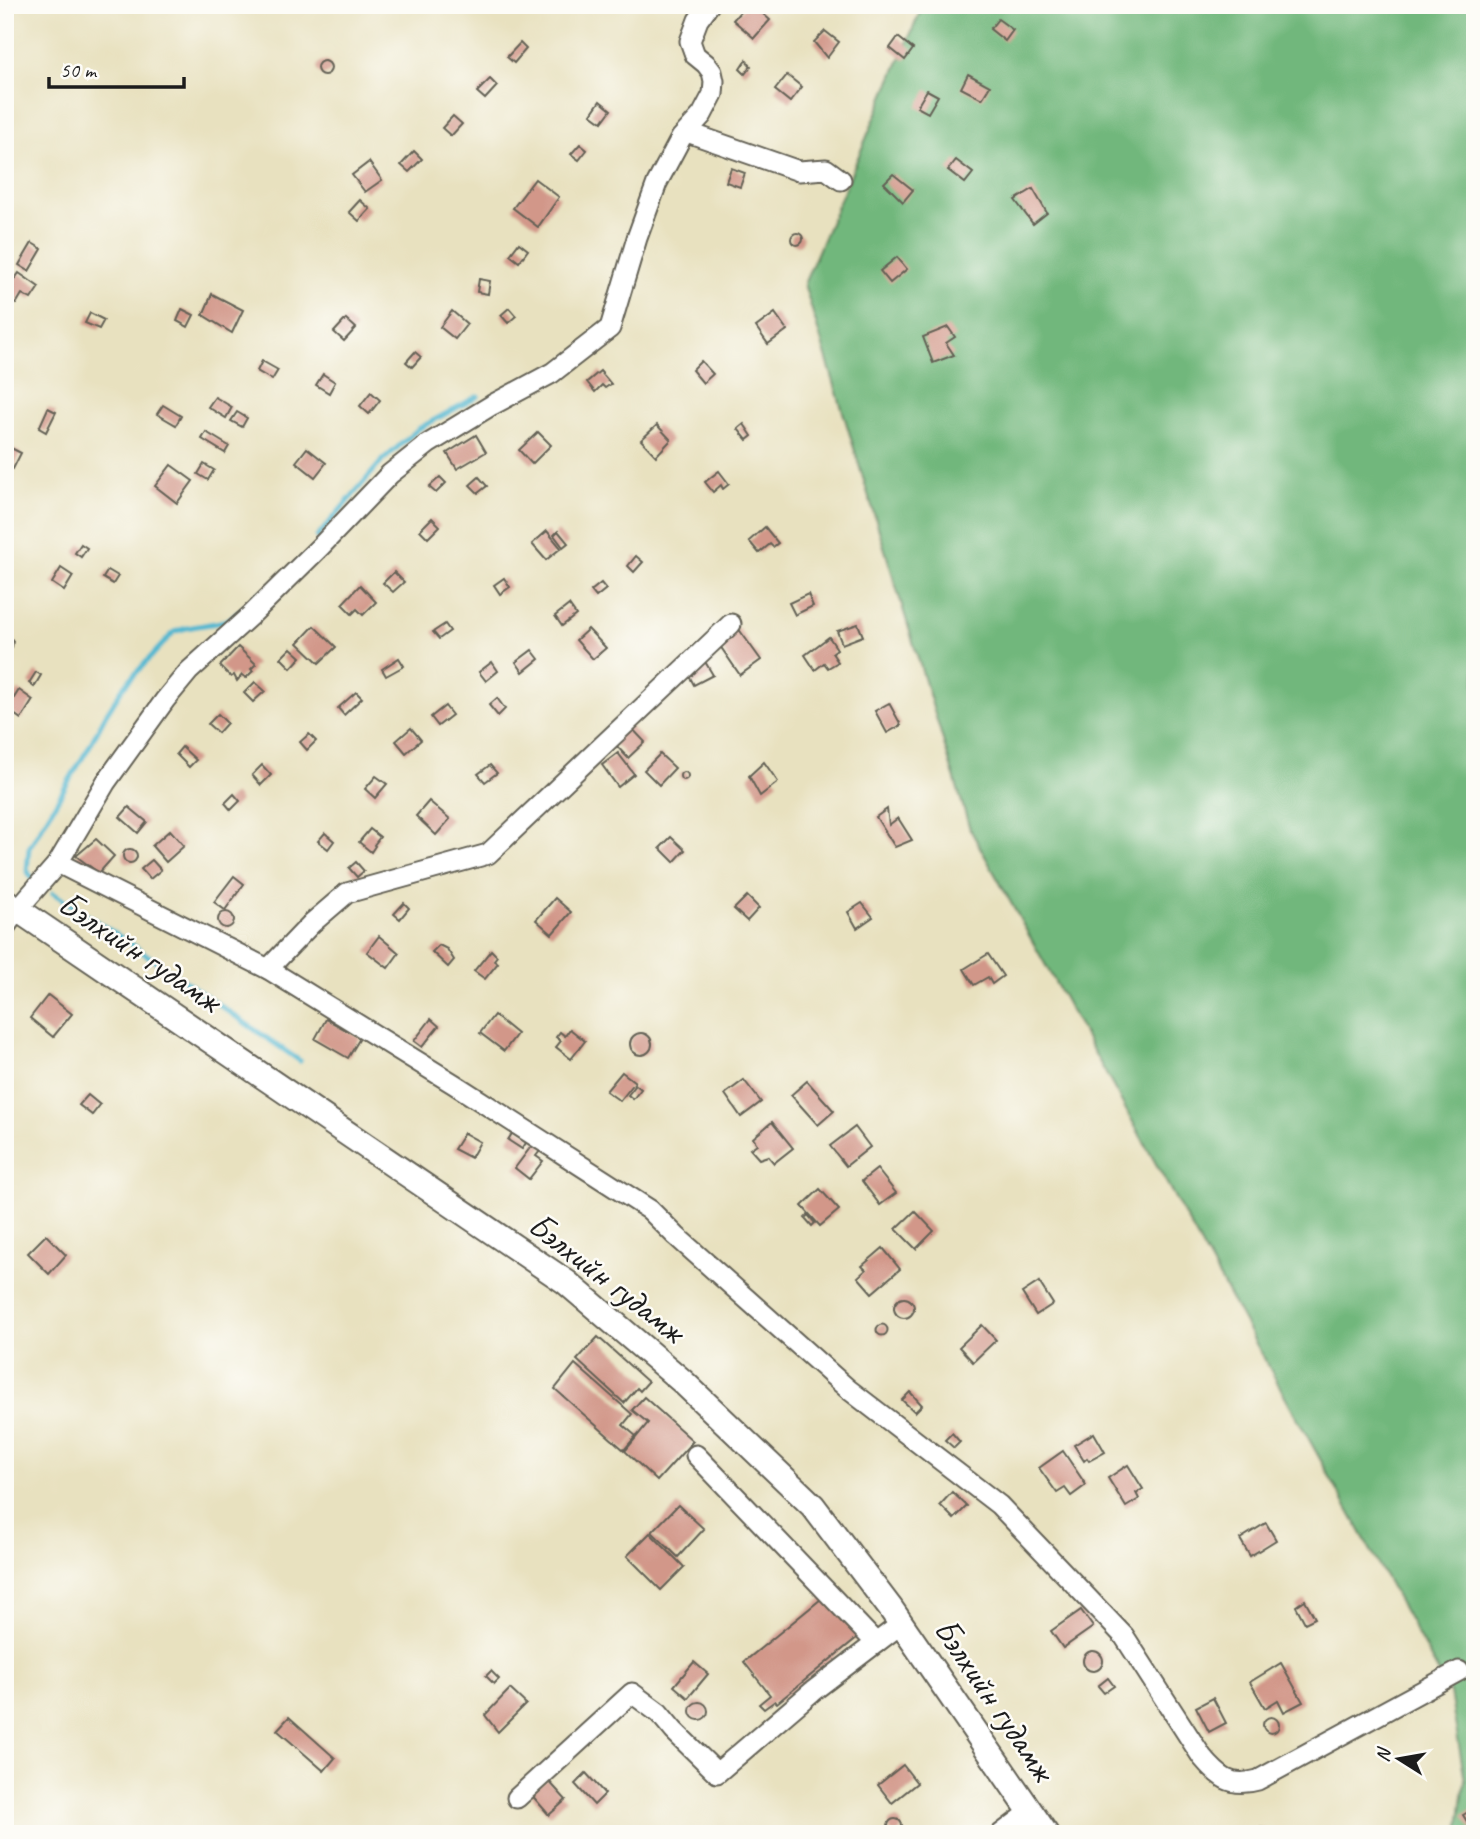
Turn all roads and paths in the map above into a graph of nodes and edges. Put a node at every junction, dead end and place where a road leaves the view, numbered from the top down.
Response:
1 (709, 5) edge
2 (687, 132) junction
3 (841, 180) dead end
4 (731, 624) dead end
5 (58, 863) junction
6 (9, 913) edge
7 (268, 969) junction
8 (696, 1455) dead end
9 (901, 1623) junction
10 (876, 1643) junction
11 (1459, 1671) dead end
12 (517, 1798) dead end
13 (1030, 1812) junction
14 (1001, 1834) edge
15 (1046, 1834) edge

1 - 2 street
2 - 3 street
2 - 5 street
4 - 7 street
5 - 6 street
5 - 7 street
6 - 9 main road, Бэлхийн гудамж
7 - 11 street
8 - 10 street
9 - 10 street
9 - 13 main road, Бэлхийн гудамж
10 - 12 street
13 - 14 street
13 - 15 main road, Бэлхийн гудамж

